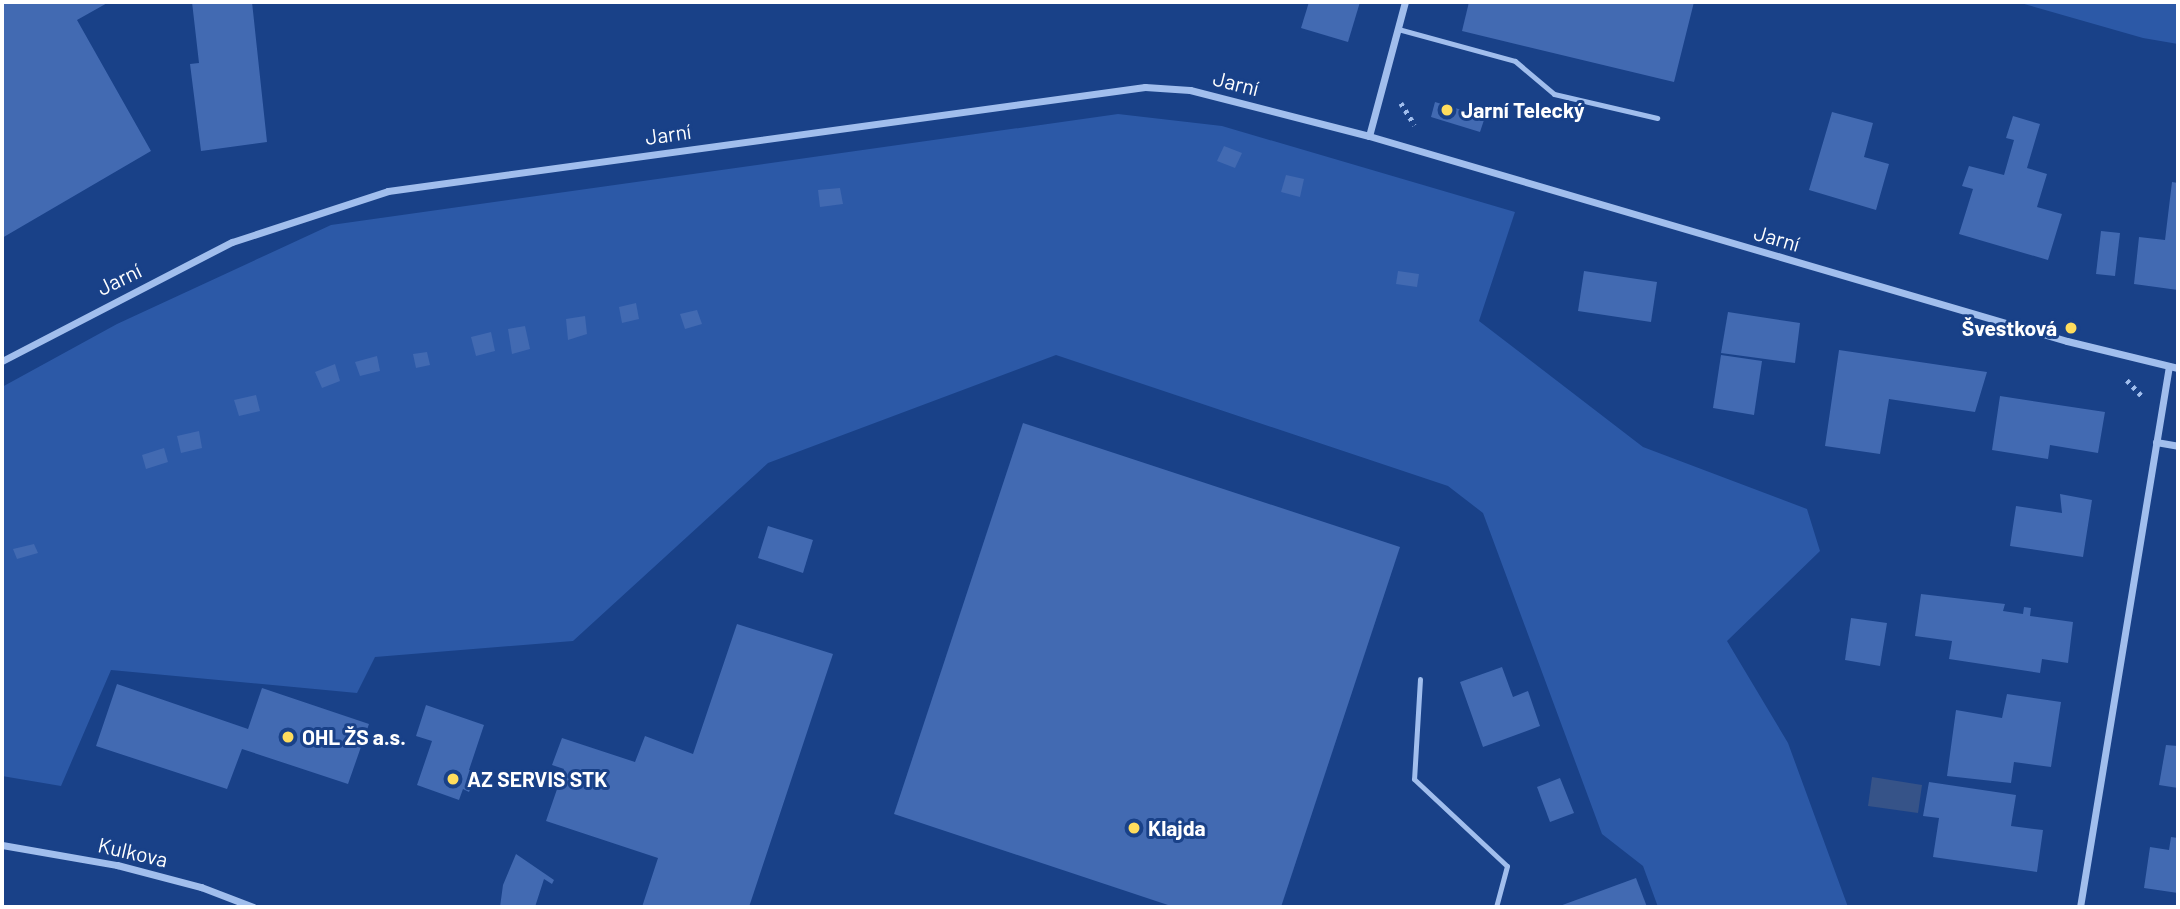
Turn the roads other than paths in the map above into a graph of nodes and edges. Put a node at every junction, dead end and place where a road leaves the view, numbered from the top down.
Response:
1 (1405, 2) edge
2 (1398, 29) junction
3 (1657, 118) dead end
4 (1368, 136) junction
5 (2, 361) edge
6 (2169, 366) junction
7 (2178, 368) edge
8 (2156, 442) junction
9 (2178, 446) edge
10 (1420, 679) dead end
11 (2, 845) edge
12 (253, 907) edge
13 (1496, 907) edge
14 (2080, 907) edge

1 - 2 street
2 - 3 lane
2 - 4 street
4 - 5 street, Jarní
4 - 6 street, Jarní
6 - 7 street, Jarní
6 - 8 street
8 - 9 street
8 - 14 street
10 - 13 lane
11 - 12 street, Kulkova

